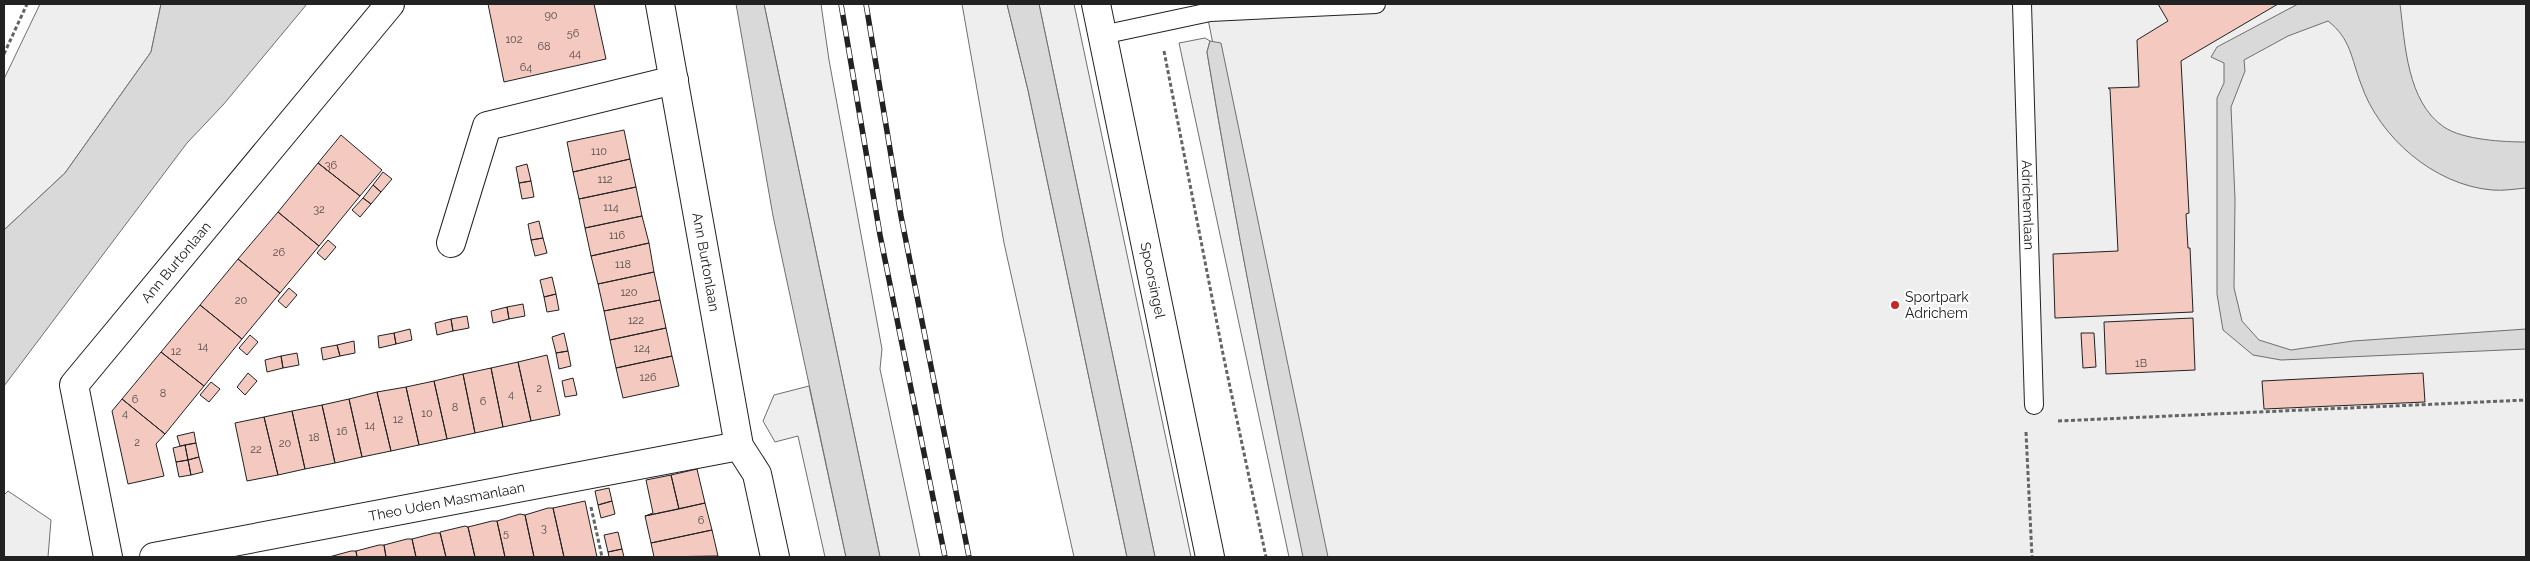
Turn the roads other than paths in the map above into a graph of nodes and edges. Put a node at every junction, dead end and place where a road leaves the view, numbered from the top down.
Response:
1 (390, 4) edge
2 (660, 4) edge
3 (1096, 4) edge
4 (1376, 4) edge
5 (2022, 4) edge
6 (1102, 35) junction
7 (674, 80) junction
8 (451, 242) dead end
9 (2034, 405) dead end
10 (739, 446) junction
11 (108, 557) edge
12 (154, 557) edge
13 (775, 557) edge
14 (1210, 557) edge

1 - 11 street, Ann Burtonlaan
2 - 7 street, Ann Burtonlaan
3 - 6 street, Spoorsingel
4 - 6 lane
5 - 9 lane, Adrichemlaan
6 - 14 street, Spoorsingel
7 - 8 street
7 - 10 street, Ann Burtonlaan
10 - 12 street, Theo Uden Masmanlaan
10 - 13 street

